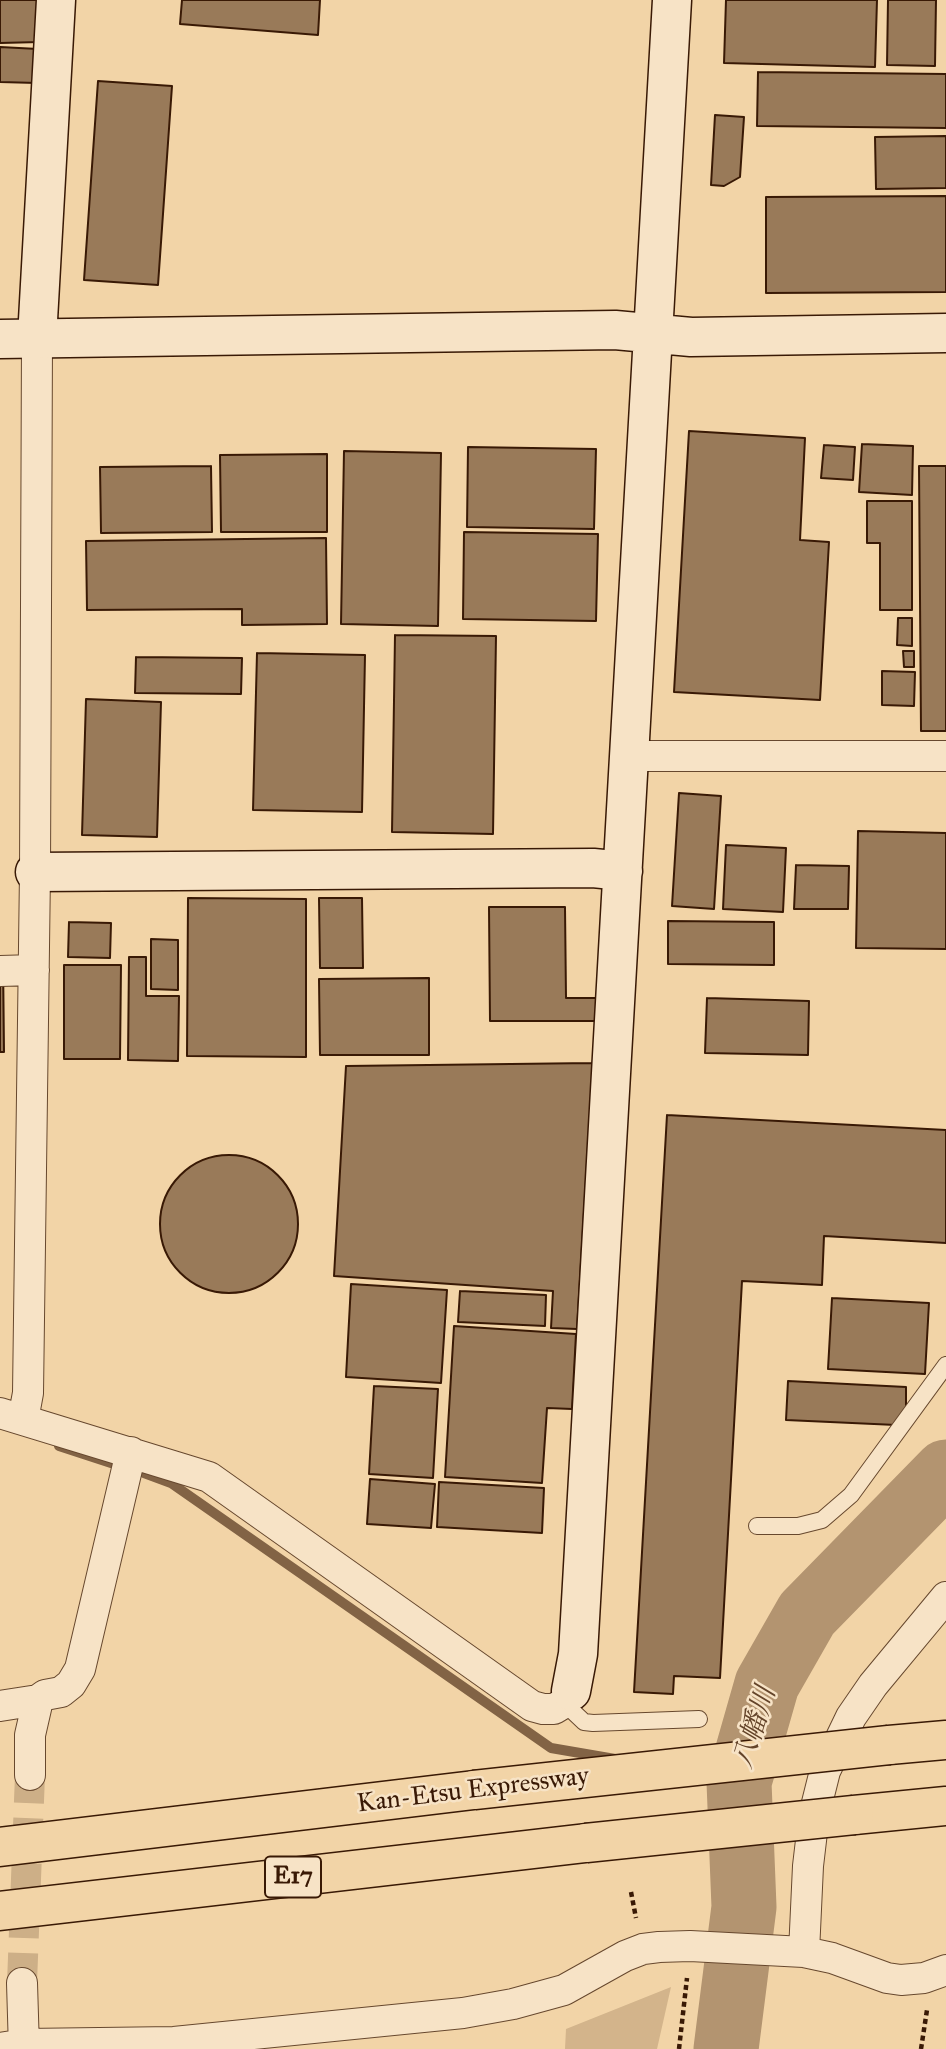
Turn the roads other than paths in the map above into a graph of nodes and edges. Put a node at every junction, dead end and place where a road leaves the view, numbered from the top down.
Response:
1 (56, 0) edge
2 (672, 0) edge
3 (653, 332) junction
4 (946, 333) edge
5 (19, 338) edge
6 (629, 756) junction
7 (946, 756) edge
8 (623, 871) junction
9 (35, 872) junction
10 (34, 970) junction
11 (0, 971) edge
12 (946, 1365) edge
13 (11, 1417) edge
14 (131, 1452) junction
15 (757, 1526) dead end
16 (946, 1597) edge
17 (567, 1697) junction
18 (38, 1700) junction
19 (0, 1706) edge
20 (699, 1719) dead end
21 (946, 1740) edge
22 (30, 1775) tunnel mouth
23 (946, 1806) edge
24 (0, 1847) edge
25 (0, 1910) edge
26 (794, 1951) junction
27 (946, 1970) edge
28 (22, 1983) tunnel mouth
29 (17, 2047) edge

1 - 5 street
2 - 3 street
3 - 4 street
3 - 5 street
3 - 6 street
5 - 9 street
6 - 7 street
6 - 8 street
8 - 9 street
8 - 17 street
9 - 10 street
10 - 11 street
10 - 13 street
12 - 15 lane
13 - 14 street
14 - 17 street
14 - 18 street
16 - 26 street
17 - 20 lane
18 - 19 street
18 - 22 street
21 - 24 highway, Kan-Etsu Expressway, bridge
23 - 25 highway, E17, bridge
26 - 27 street
26 - 29 street
28 - 29 street

